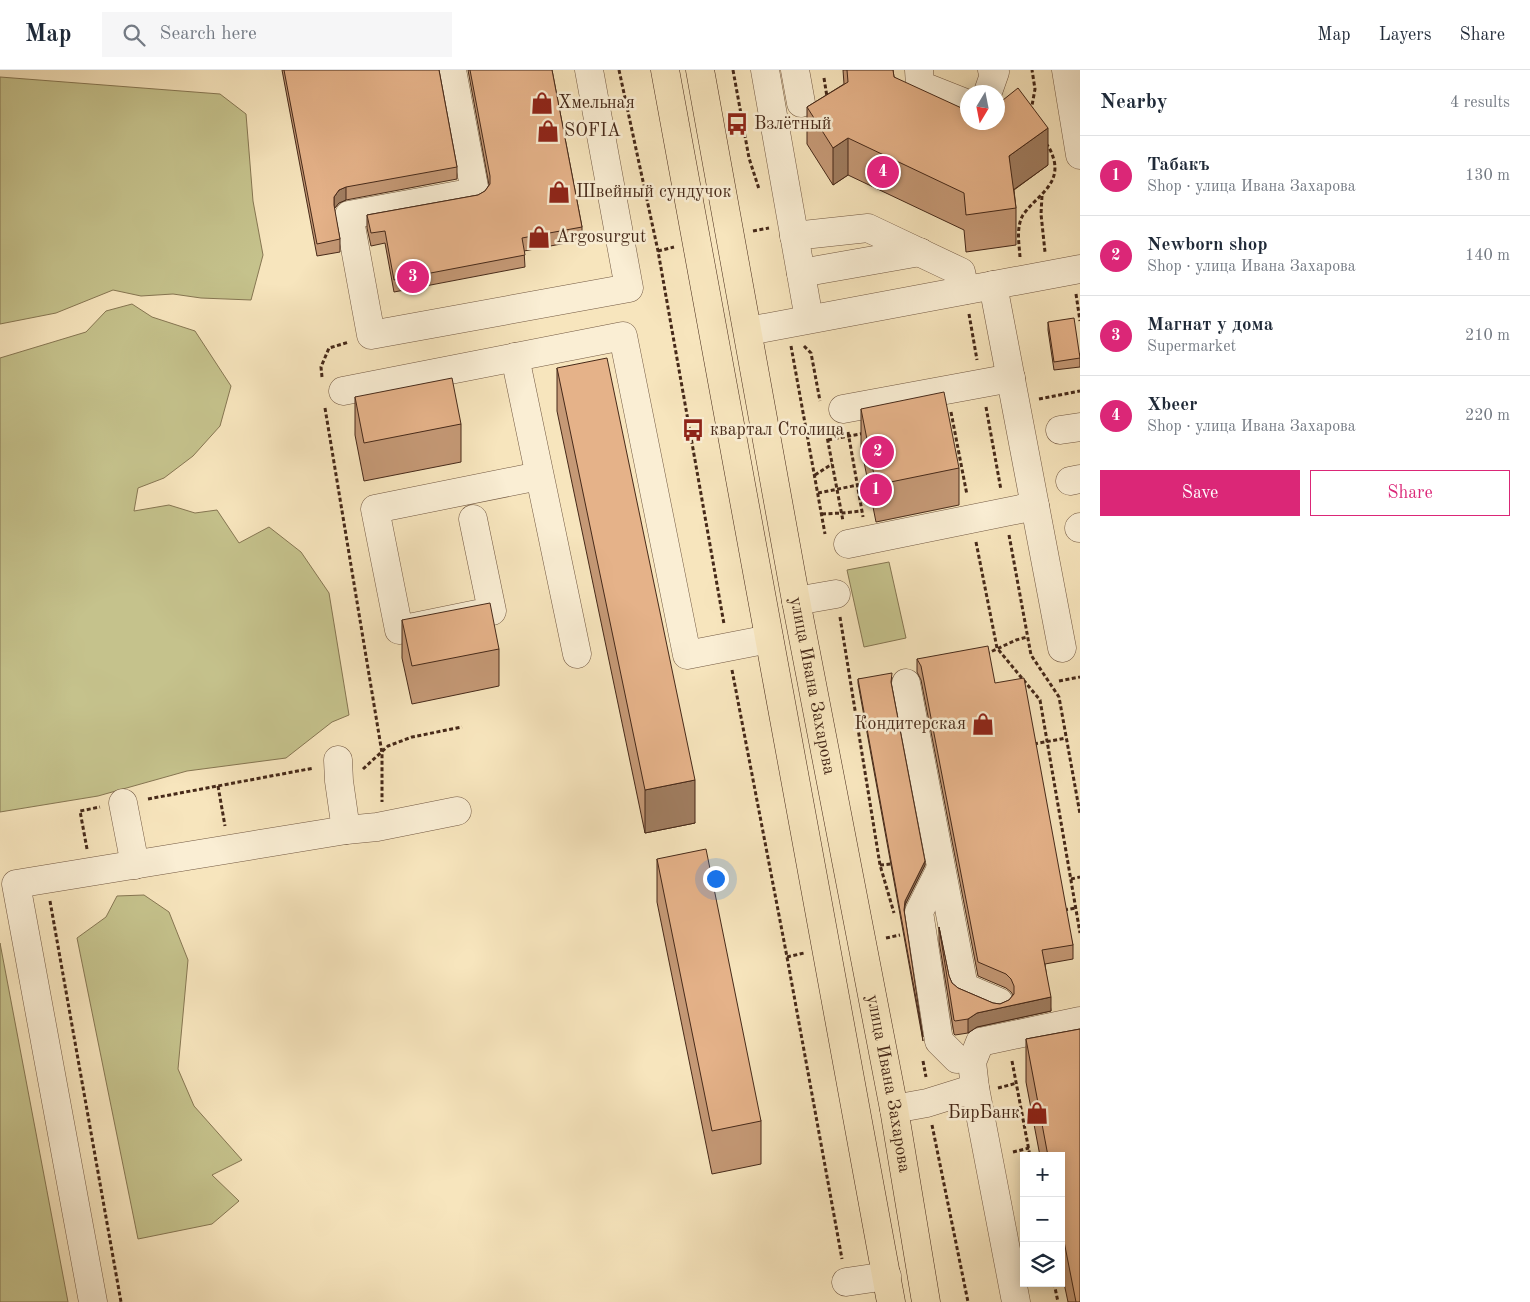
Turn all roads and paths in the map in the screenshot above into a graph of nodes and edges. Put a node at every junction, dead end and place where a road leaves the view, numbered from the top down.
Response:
1 (452, 70) edge
2 (588, 70) edge
3 (619, 70) edge
4 (665, 70) edge
5 (700, 70) edge
6 (733, 70) edge
7 (765, 70) edge
8 (795, 70) edge
9 (919, 70) edge
10 (992, 70) edge
11 (1032, 70) edge
12 (1066, 70) edge
13 (990, 85) edge
14 (960, 101) edge
15 (801, 103) dead end
16 (1030, 116) edge
17 (1042, 139) edge
18 (1080, 155) edge
19 (761, 193) dead end
20 (1042, 195) junction
21 (794, 236) junction
22 (920, 252) junction
23 (1045, 252) dead end
24 (801, 273) junction
25 (1077, 278) edge
26 (1021, 280) junction
27 (993, 285) junction
28 (965, 290) junction
29 (799, 321) junction
30 (1080, 322) edge
31 (748, 331) junction
32 (371, 336) junction
33 (811, 353) dead end
34 (515, 357) junction
35 (1013, 390) junction
36 (1080, 391) edge
37 (330, 395) junction
38 (828, 415) junction
39 (943, 418) edge
40 (806, 430) junction
41 (866, 432) edge
42 (849, 436) junction
43 (828, 440) junction
44 (832, 464) junction
45 (962, 467) junction
46 (952, 468) edge
47 (815, 475) junction
48 (539, 476) junction
49 (858, 486) junction
50 (837, 489) junction
51 (818, 493) junction
52 (1034, 506) junction
53 (862, 511) junction
54 (842, 513) junction
55 (822, 514) junction
56 (473, 518) dead end
57 (972, 519) junction
58 (847, 542) junction
59 (836, 594) joint
60 (796, 601) junction
61 (1027, 637) dead end
62 (769, 639) junction
63 (728, 647) junction
64 (997, 648) junction
65 (1062, 648) dead end
66 (577, 654) dead end
67 (981, 657) edge
68 (1080, 677) edge
69 (1059, 681) dead end
70 (906, 684) dead end
71 (462, 727) dead end
72 (1066, 738) dead end
73 (1047, 742) junction
74 (1034, 744) edge
75 (382, 753) junction
76 (311, 769) dead end
77 (338, 771) joint
78 (123, 803) junction
79 (457, 811) dead end
80 (377, 827) junction
81 (346, 830) junction
82 (891, 864) edge
83 (134, 865) junction
84 (880, 865) junction
85 (940, 870) junction
86 (91, 872) junction
87 (1080, 877) edge
88 (1071, 879) junction
89 (48, 893) dead end
90 (1076, 908) junction
91 (1064, 910) edge
92 (896, 918) dead end
93 (898, 927) dead end
94 (1080, 933) edge
95 (900, 935) dead end
96 (999, 1002) edge
97 (1080, 1022) edge
98 (1008, 1049) junction
99 (922, 1053) dead end
100 (963, 1070) junction
101 (927, 1103) junction
102 (894, 1109) junction
103 (1029, 1152) edge
104 (846, 1282) joint
105 (1055, 1287) edge
106 (889, 1289) edge
107 (93, 1302) edge
108 (121, 1302) edge
109 (926, 1302) edge
110 (968, 1302) edge
111 (1016, 1302) edge
112 (1058, 1302) edge

1 - 32 lane
2 - 32 lane
3 - 63 path
4 - 62 main road, улица Ивана Захарова
5 - 31 main road, улица Ивана Захарова
6 - 19 path
7 - 21 lane
8 - 15 lane
9 - 14 lane
10 - 13 lane
11 - 16 path
12 - 18 lane
17 - 20 path
20 - 23 path
20 - 26 path
21 - 22 lane
21 - 24 lane
22 - 24 lane
22 - 28 lane
24 - 29 lane
25 - 26 lane
25 - 30 path
26 - 27 lane
27 - 28 lane
27 - 35 lane
28 - 29 lane
29 - 31 lane
29 - 40 path
31 - 60 main road, улица Ивана Захарова
32 - 37 path
33 - 38 path
34 - 37 lane
34 - 48 lane
34 - 63 lane
35 - 36 path
35 - 38 lane
35 - 52 lane
37 - 75 path
38 - 40 path
38 - 42 path
38 - 43 path
39 - 45 path
40 - 47 path
41 - 42 path
42 - 43 path
42 - 49 path
43 - 44 path
44 - 47 path
44 - 50 path
45 - 46 path
45 - 57 path
47 - 51 path
48 - 56 lane
48 - 66 lane
49 - 50 path
49 - 53 path
50 - 51 path
50 - 54 path
51 - 55 path
52 - 57 lane
52 - 65 lane
53 - 54 path
53 - 58 path
54 - 55 path
54 - 58 path
55 - 58 path
57 - 58 lane
57 - 64 path
59 - 60 lane
59 - 84 path
60 - 102 main road, улица Ивана Захарова
61 - 64 path
62 - 63 lane
62 - 106 main road, улица Ивана Захарова
63 - 104 path
64 - 67 path
64 - 73 path
68 - 69 path
70 - 85 lane
71 - 75 path
72 - 73 path
73 - 74 path
73 - 88 path
75 - 77 path
75 - 80 path
76 - 78 path
77 - 81 lane
78 - 83 lane
78 - 86 path
79 - 80 lane
80 - 81 lane
81 - 83 lane
82 - 84 path
83 - 86 lane
84 - 92 path
85 - 96 lane
85 - 100 lane
86 - 107 lane
87 - 88 path
88 - 90 path
89 - 108 path
90 - 91 path
90 - 94 path
93 - 95 path
97 - 98 lane
98 - 100 path
98 - 100 lane
98 - 103 path
99 - 101 path
100 - 101 lane
100 - 111 lane
101 - 102 lane
101 - 110 path
102 - 109 main road, улица Ивана Захарова
104 - 106 lane
105 - 112 path

